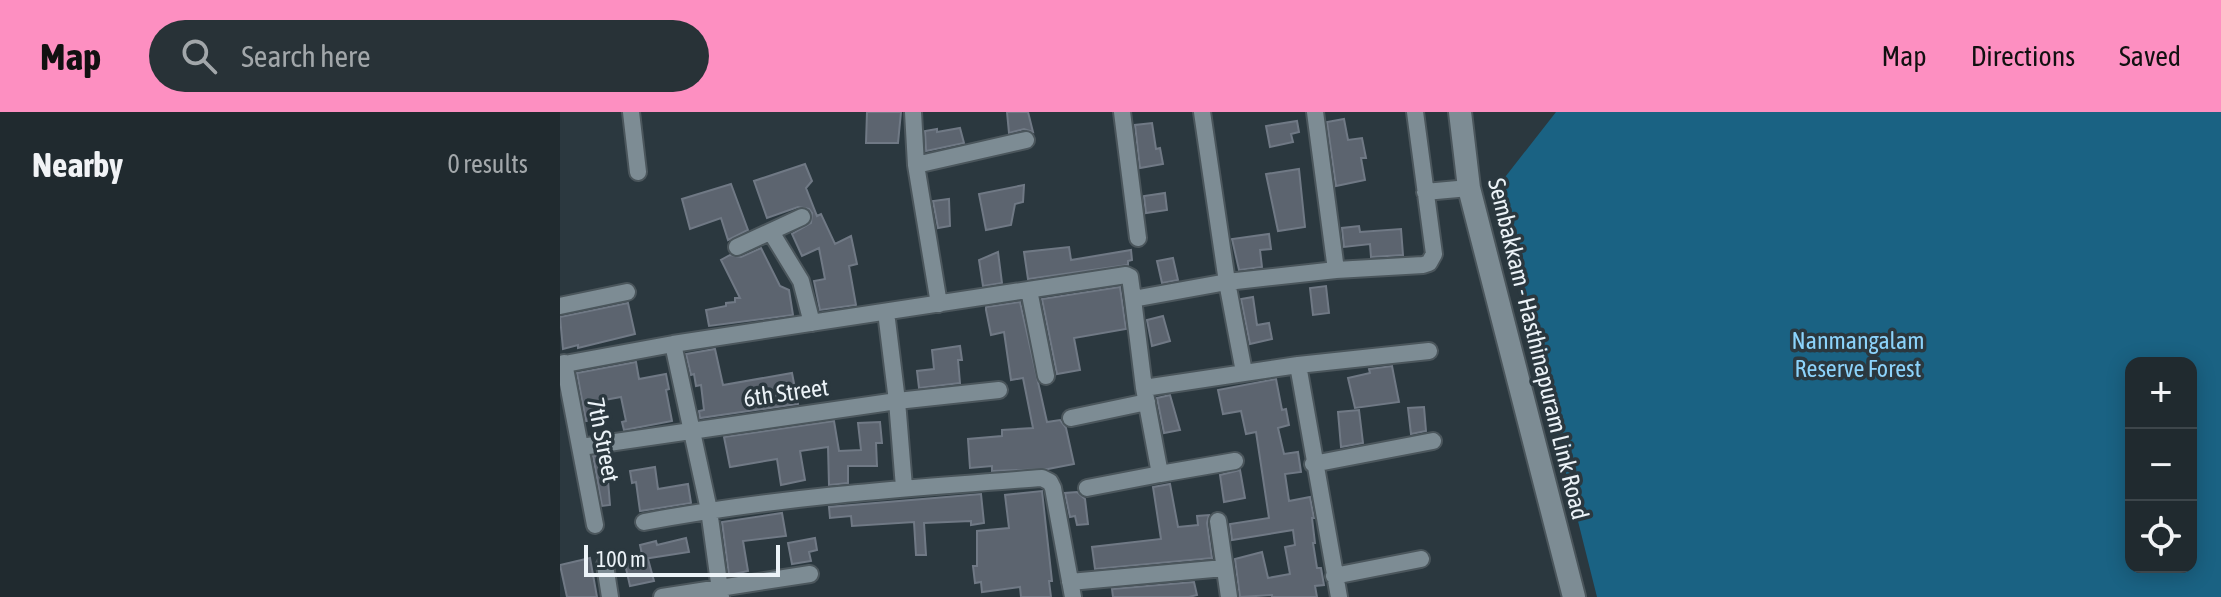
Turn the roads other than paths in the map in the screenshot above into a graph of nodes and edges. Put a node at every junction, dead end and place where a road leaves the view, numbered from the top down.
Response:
1 (631, 112) edge
2 (913, 112) edge
3 (1122, 112) edge
4 (1202, 112) edge
5 (1315, 112) edge
6 (1415, 112) edge
7 (1460, 112) edge
8 (1026, 140) dead end
9 (916, 165) junction
10 (638, 172) dead end
11 (1469, 188) junction
12 (1425, 192) junction
13 (802, 217) dead end
14 (771, 232) junction
15 (1138, 238) dead end
16 (737, 247) dead end
17 (1336, 270) junction
18 (1227, 282) junction
19 (1029, 290) junction
20 (627, 292) dead end
21 (1133, 299) junction
22 (939, 304) junction
23 (560, 306) edge
24 (886, 312) junction
25 (812, 323) junction
26 (673, 344) junction
27 (1429, 351) dead end
28 (562, 364) edge
29 (1298, 365) junction
30 (1244, 372) junction
31 (1046, 376) dead end
32 (999, 390) dead end
33 (1145, 395) junction
34 (897, 401) junction
35 (1071, 418) dead end
36 (692, 430) junction
37 (1433, 441) dead end
38 (581, 447) junction
39 (1235, 461) dead end
40 (1313, 464) junction
41 (1160, 474) junction
42 (904, 487) junction
43 (1087, 488) dead end
44 (709, 510) junction
45 (1218, 521) dead end
46 (644, 522) dead end
47 (595, 525) dead end
48 (1421, 559) dead end
49 (605, 565) dead end
50 (1224, 568) junction
51 (810, 574) dead end
52 (1334, 576) junction
53 (1072, 589) edge
54 (720, 592) edge
55 (610, 597) edge
56 (662, 597) edge
57 (1229, 597) edge
58 (1339, 597) edge
59 (1574, 597) edge

1 - 10 street
2 - 9 street
3 - 15 street
4 - 18 street
5 - 17 street
6 - 12 street
7 - 11 street, Sembakkam - Hasthinapuram Link Road
8 - 9 street
9 - 22 street
11 - 12 street
11 - 59 street, Sembakkam - Hasthinapuram Link Road
12 - 17 street
13 - 14 street
14 - 16 street
14 - 25 street
17 - 18 street
18 - 21 street
18 - 30 street
19 - 21 street
19 - 22 street
19 - 31 street
20 - 23 street
21 - 33 street
22 - 24 street
24 - 25 street
24 - 34 street
25 - 26 street
26 - 28 street
26 - 36 street
27 - 29 street
28 - 38 street, 7th Street
29 - 30 street
29 - 40 street
30 - 33 street
32 - 34 street, 6th Street
33 - 35 street
33 - 41 street
34 - 36 street, 6th Street
34 - 42 street
36 - 38 street, 6th Street
36 - 44 street
37 - 40 street
38 - 47 street, 7th Street
39 - 41 street
40 - 52 street
41 - 43 street
42 - 44 street
42 - 53 street
44 - 46 street
44 - 54 street
45 - 50 street
48 - 52 street
49 - 55 street
50 - 53 street
50 - 57 street
51 - 54 street
52 - 58 street
54 - 56 street

